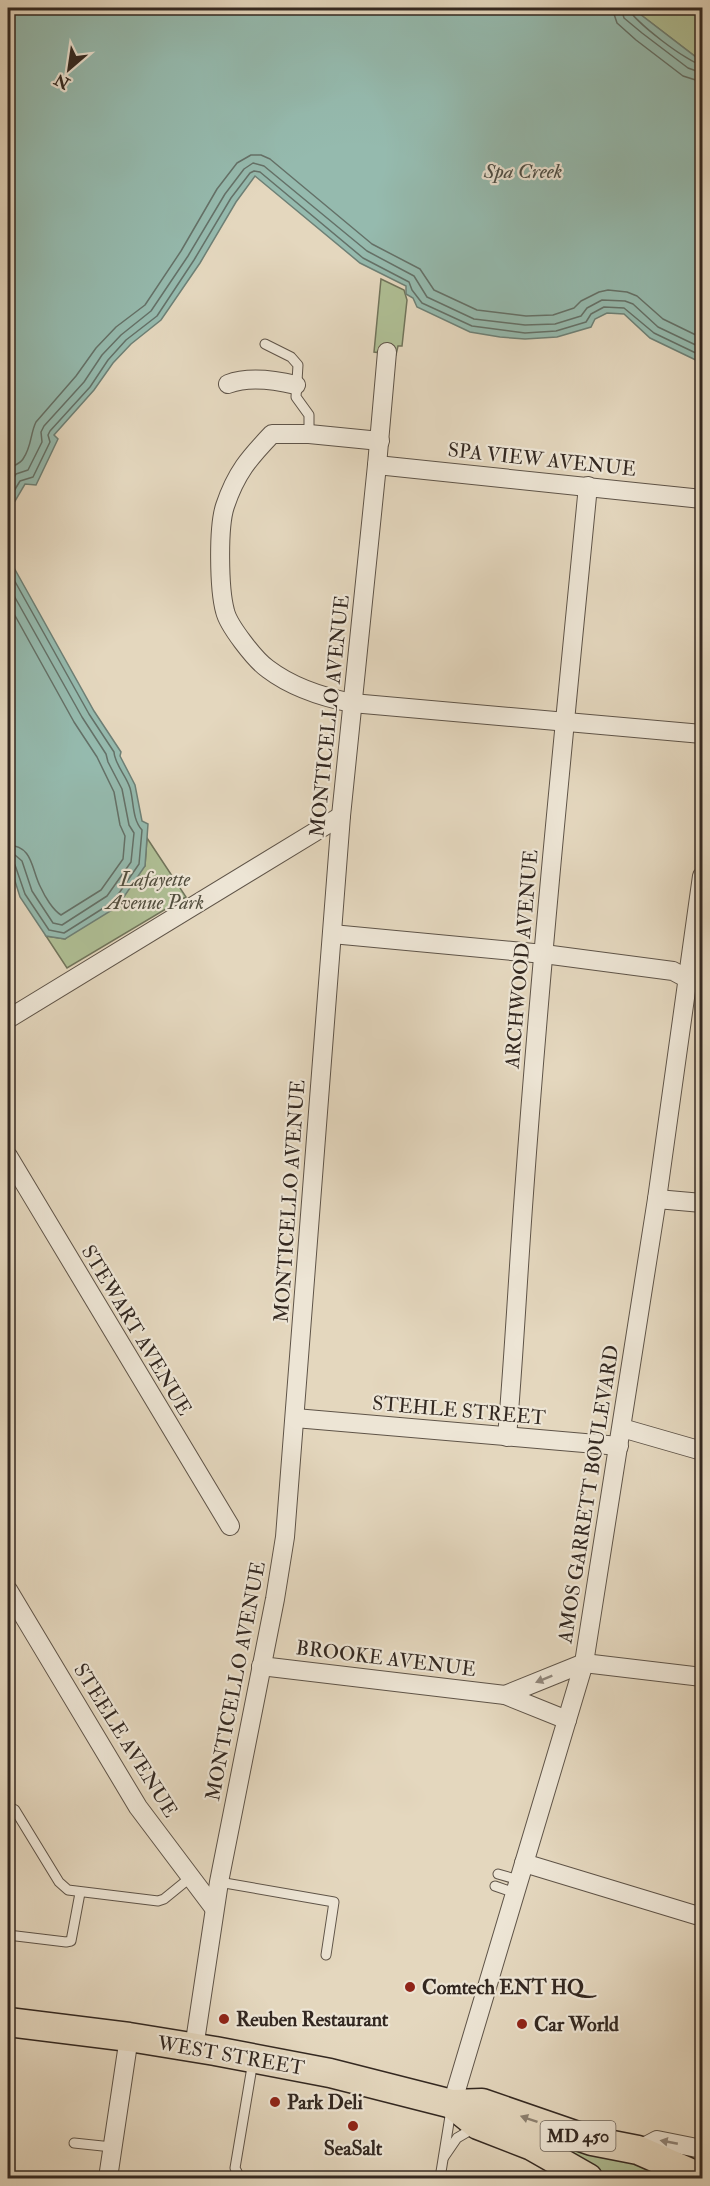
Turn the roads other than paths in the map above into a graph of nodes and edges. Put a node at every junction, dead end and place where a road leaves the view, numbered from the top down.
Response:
1 (265, 344) dead end
2 (387, 352) dead end
3 (228, 384) dead end
4 (296, 385) junction
5 (309, 434) junction
6 (380, 441) junction
7 (377, 465) junction
8 (588, 486) junction
9 (702, 499) edge
10 (352, 703) junction
11 (564, 722) junction
12 (702, 734) edge
13 (341, 816) junction
14 (702, 876) edge
15 (332, 934) junction
16 (544, 954) junction
17 (695, 979) edge
18 (8, 1019) edge
19 (8, 1156) edge
20 (657, 1199) junction
21 (702, 1203) edge
22 (295, 1418) junction
23 (622, 1428) junction
24 (507, 1437) junction
25 (619, 1446) junction
26 (702, 1451) edge
27 (230, 1526) dead end
28 (8, 1590) edge
29 (584, 1663) junction
30 (261, 1665) junction
31 (702, 1677) edge
32 (505, 1695) junction
33 (567, 1720) junction
34 (8, 1806) edge
35 (498, 1874) dead end
36 (191, 1877) junction
37 (520, 1879) junction
38 (219, 1882) junction
39 (495, 1886) dead end
40 (80, 1893) junction
41 (214, 1908) junction
42 (702, 1917) edge
43 (8, 1935) edge
44 (326, 1955) dead end
45 (8, 2022) edge
46 (129, 2037) junction
47 (194, 2048) junction
48 (254, 2058) junction
49 (452, 2104) junction
50 (478, 2125) junction
51 (74, 2143) dead end
52 (112, 2147) junction
53 (702, 2149) edge
54 (638, 2150) junction
55 (443, 2159) junction
56 (108, 2178) edge
57 (240, 2178) edge
58 (440, 2178) edge
59 (588, 2178) edge
60 (702, 2178) edge

1 - 4 lane
2 - 6 street, MONTICELLO AVENUE
3 - 4 street
4 - 5 lane
5 - 6 street
5 - 10 street
6 - 7 street, MONTICELLO AVENUE
7 - 8 street, SPA VIEW AVENUE
7 - 10 street, MONTICELLO AVENUE
8 - 9 street, SPA VIEW AVENUE
8 - 11 street, ARCHWOOD AVENUE
10 - 11 street
10 - 13 street, MONTICELLO AVENUE
11 - 12 street
11 - 16 street, ARCHWOOD AVENUE
13 - 15 street, MONTICELLO AVENUE
13 - 18 street
14 - 17 street, AMOS GARRETT BOULEVARD
15 - 16 street
15 - 22 street, MONTICELLO AVENUE
16 - 17 street
16 - 24 street, ARCHWOOD AVENUE
17 - 20 street, AMOS GARRETT BOULEVARD
19 - 27 street, STEWART AVENUE
20 - 21 street
20 - 23 street, AMOS GARRETT BOULEVARD
22 - 24 street, STEHLE STREET
22 - 30 street, MONTICELLO AVENUE
23 - 25 street, AMOS GARRETT BOULEVARD
23 - 26 street
24 - 25 street, STEHLE STREET
25 - 29 street, AMOS GARRETT BOULEVARD
28 - 36 street, STEELE AVENUE
29 - 31 street
29 -> 32 street, BROOKE AVENUE
29 - 33 street, AMOS GARRETT BOULEVARD
30 - 32 street, BROOKE AVENUE
30 - 38 street, MONTICELLO AVENUE
32 - 33 street, BROOKE AVENUE
33 - 37 street, AMOS GARRETT BOULEVARD
34 - 40 lane
35 - 37 lane
36 - 40 lane
36 - 41 street, STEELE AVENUE
37 - 39 lane
37 - 42 street
37 - 49 street, AMOS GARRETT BOULEVARD
38 - 41 street, MONTICELLO AVENUE
38 - 44 lane
40 - 43 lane
41 - 47 street, MONTICELLO AVENUE
45 - 46 main road, WEST STREET / MD 450
46 - 47 main road, WEST STREET / MD 450
46 - 52 street
47 - 48 main road, WEST STREET / MD 450
48 - 49 main road, WEST STREET / MD 450
48 - 57 lane
49 - 50 main road, WEST STREET / MD 450
54 -> 49 main road, WEST STREET / MD 450
49 - 55 lane
50 - 55 lane
50 - 59 main road, WEST STREET / MD 450
51 - 52 lane
52 - 56 street
53 -> 54 street
54 - 60 main road, WEST STREET / MD 450
55 - 58 lane

